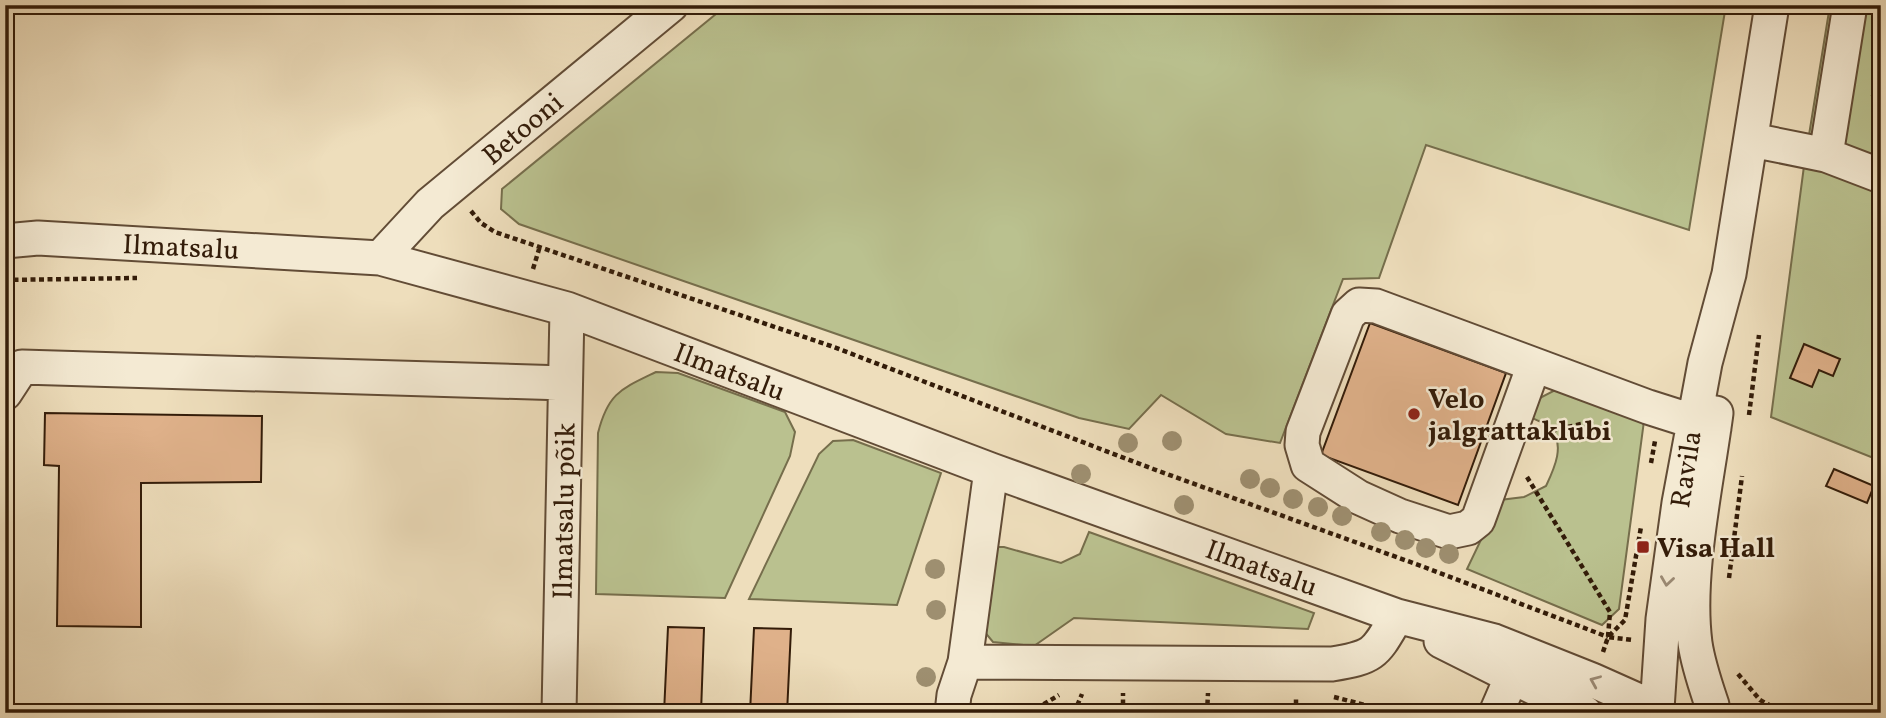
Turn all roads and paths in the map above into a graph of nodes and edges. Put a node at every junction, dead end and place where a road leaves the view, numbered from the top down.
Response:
1 (671, 5) edge
2 (1772, 5) edge
3 (1850, 5) edge
4 (1752, 140) junction
5 (1826, 155) junction
6 (1881, 176) edge
7 (451, 187) junction
8 (5, 230) edge
9 (21, 239) edge
10 (540, 246) junction
11 (380, 258) junction
12 (530, 278) dead end
13 (567, 309) junction
14 (1759, 335) dead end
15 (1534, 365) junction
16 (565, 383) junction
17 (5, 393) edge
18 (1660, 411) junction
19 (1596, 420) dead end
20 (1704, 424) junction
21 (1748, 426) dead end
22 (1506, 443) junction
23 (991, 470) junction
24 (1742, 472) dead end
25 (1649, 476) dead end
26 (1643, 515) dead end
27 (1728, 586) dead end
28 (1397, 616) junction
29 (1608, 637) junction
30 (1634, 640) dead end
31 (1601, 657) dead end
32 (965, 662) junction
33 (1737, 672) dead end
34 (1512, 676) junction
35 (1296, 688) dead end
36 (1881, 704) edge
37 (1371, 706) dead end
38 (1717, 709) edge
39 (1656, 711) edge
40 (559, 713) edge
41 (952, 713) edge
42 (1296, 713) edge
43 (1371, 713) edge
44 (1496, 713) edge
45 (1585, 713) edge
46 (1784, 713) edge
47 (1877, 713) edge

1 - 7 street, Betooni
2 - 4 street, Ravila
3 - 5 street
4 - 5 street
4 - 20 street, Ravila
5 - 6 street
7 - 10 path
7 - 11 street, Betooni
8 - 9 street, Ilmatsalu
9 - 11 street, Ilmatsalu
10 - 12 path
10 - 29 path
11 - 13 street, Ilmatsalu
13 - 16 street, Ilmatsalu põik
13 - 23 street, Ilmatsalu
14 - 21 path
15 - 18 street
15 - 22 street
15 - 22 street
16 - 17 street
16 - 40 street, Ilmatsalu põik
18 - 20 street
18 - 25 path
19 - 22 path
20 - 38 street, Ravila
20 -> 39 street, Ravila
22 - 29 path
23 - 28 street, Ilmatsalu
23 - 32 street
24 - 27 path
26 - 29 path
28 - 32 street
28 - 34 street, Ilmatsalu
39 -> 28 street, Ilmatsalu
29 - 30 path
29 - 31 path
32 - 41 street
33 - 46 path
34 - 44 street
34 - 45 street, Ilmatsalu
35 - 42 path
36 - 47 path
37 - 43 path
38 - 39 street

